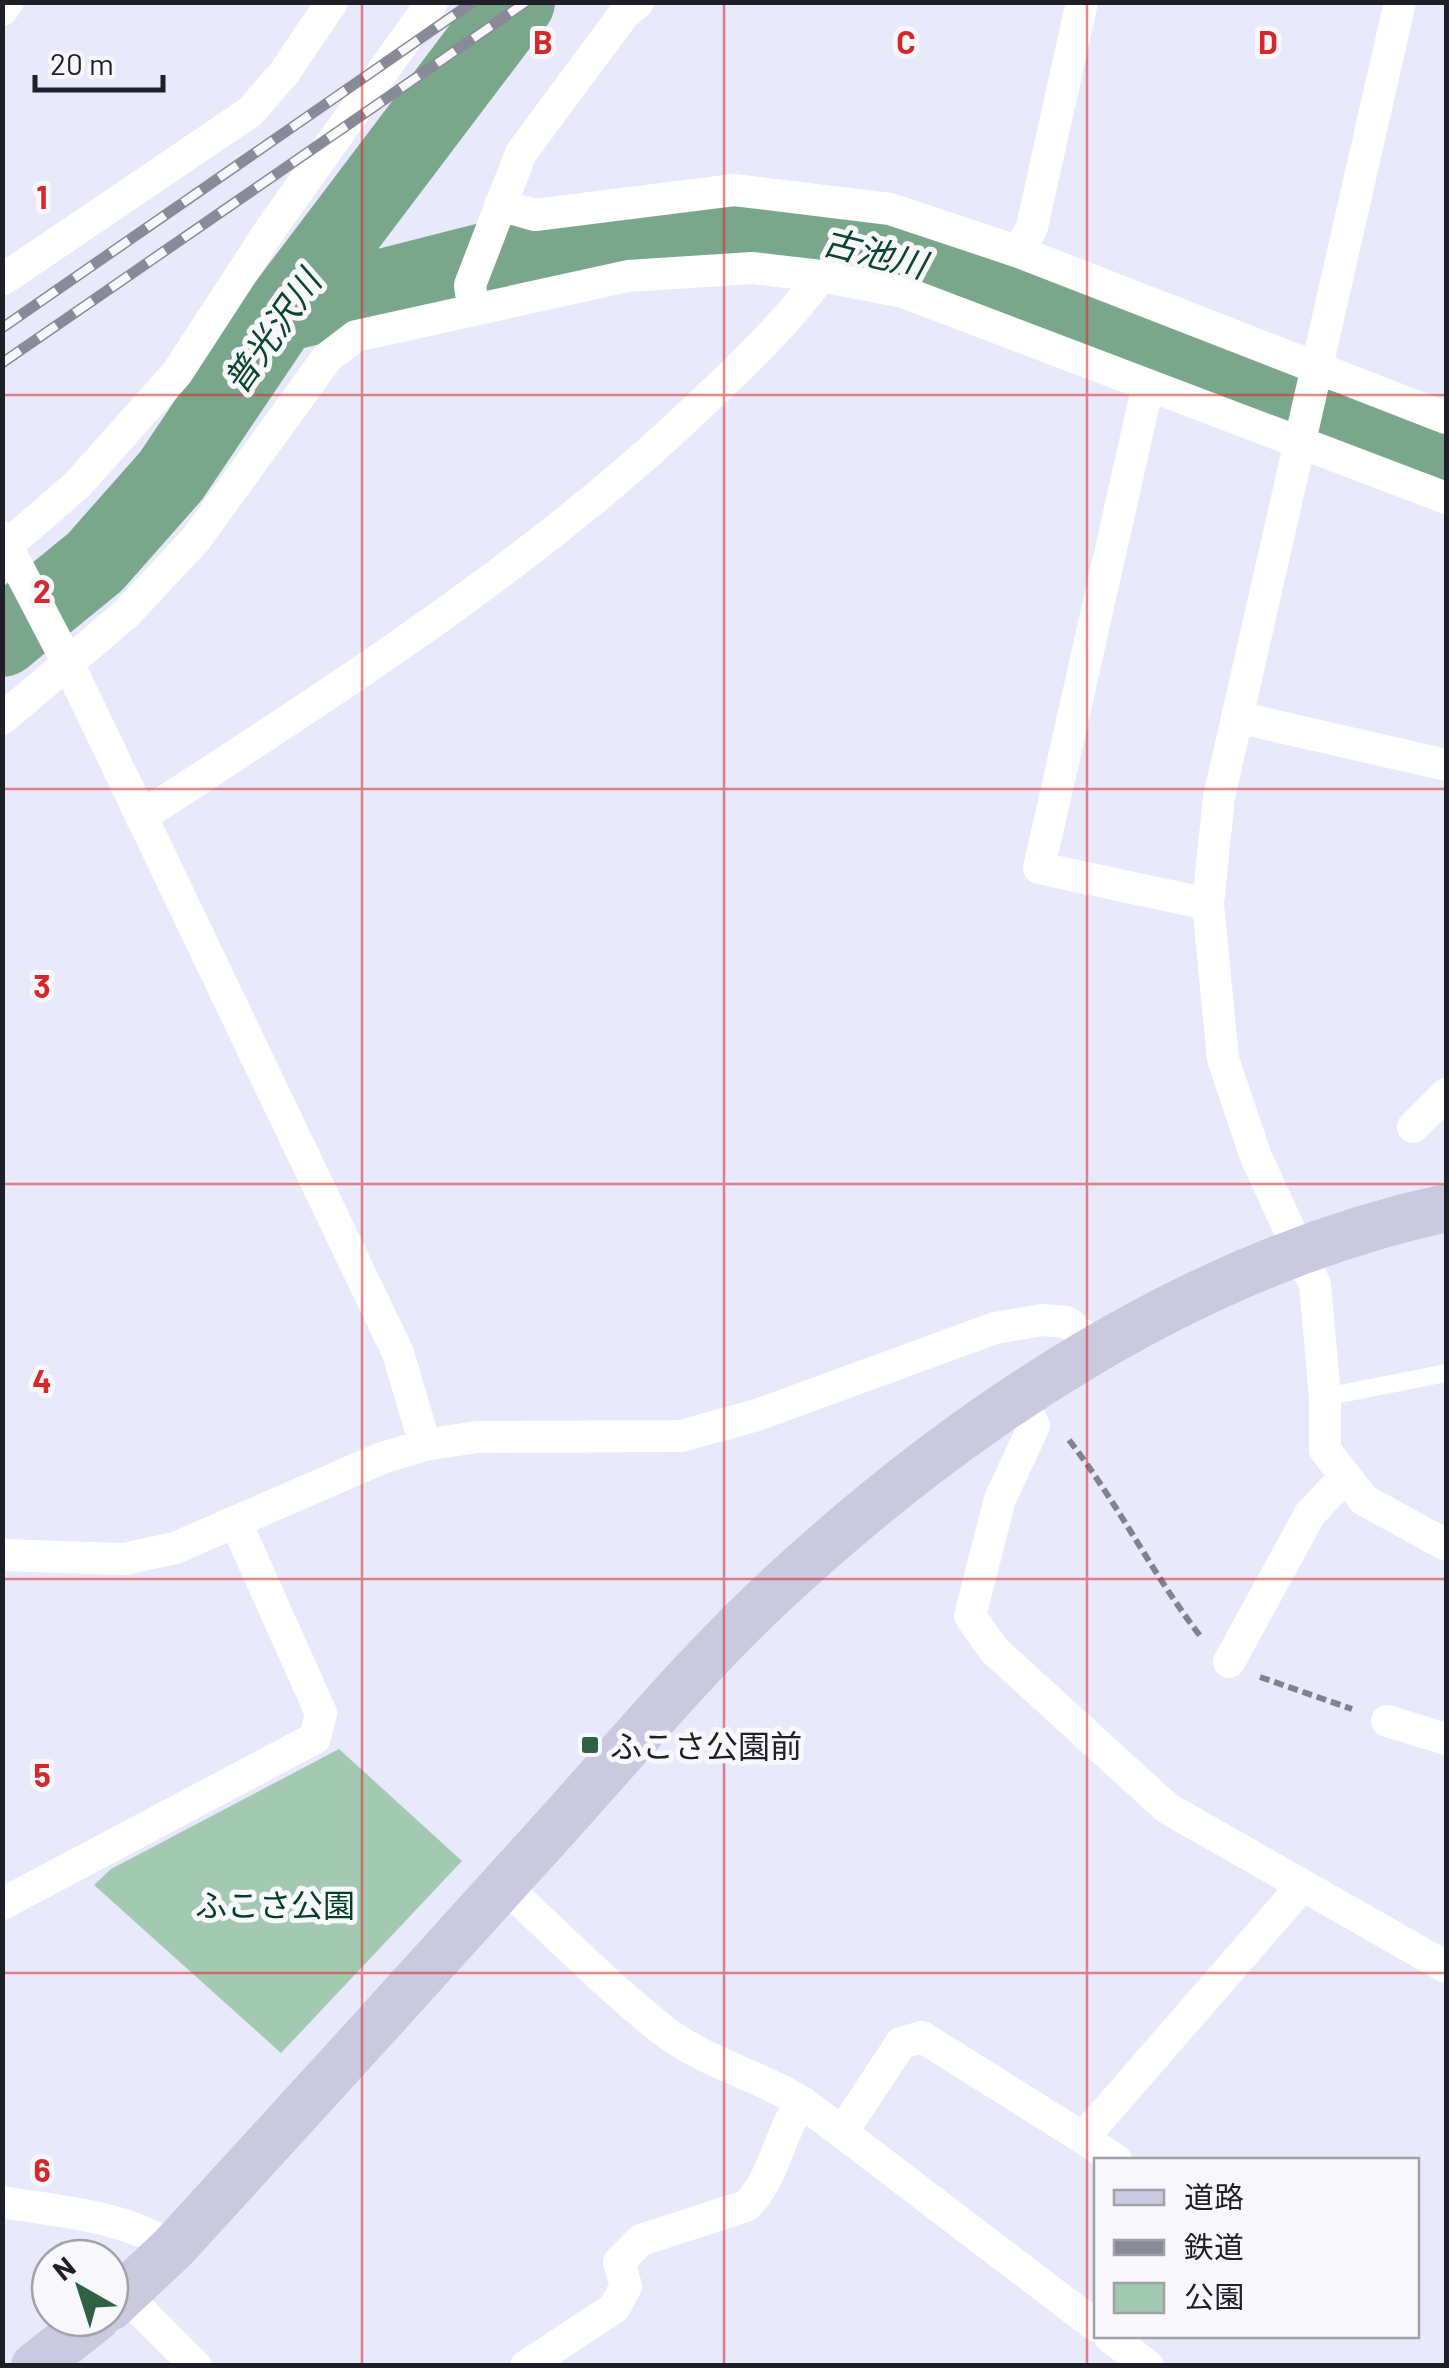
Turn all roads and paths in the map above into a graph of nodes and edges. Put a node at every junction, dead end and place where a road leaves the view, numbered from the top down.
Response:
1 (8, 2) edge
2 (332, 2) edge
3 (432, 2) edge
4 (638, 2) edge
5 (1082, 2) edge
6 (1400, 2) edge
7 (2, 10) edge
8 (494, 220) junction
9 (1019, 252) junction
10 (821, 276) junction
11 (2, 280) edge
12 (472, 296) junction
13 (1314, 377) junction
14 (1148, 385) junction
15 (1446, 418) edge
16 (1302, 433) junction
17 (1446, 498) edge
18 (7, 550) edge
19 (64, 656) junction
20 (1237, 717) junction
21 (2, 719) edge
22 (1446, 765) edge
23 (141, 817) junction
24 (1208, 904) junction
25 (1446, 1094) edge
26 (1413, 1126) dead end
27 (1446, 1208) edge
28 (1303, 1253) junction
29 (1098, 1349) junction
30 (1446, 1373) edge
31 (1326, 1397) junction
32 (1027, 1411) junction
33 (425, 1445) junction
34 (1343, 1478) junction
35 (237, 1525) junction
36 (1446, 1545) edge
37 (2, 1555) edge
38 (1229, 1662) junction
39 (1386, 1721) joint
40 (1446, 1738) edge
41 (503, 1885) junction
42 (1302, 1886) junction
43 (2, 1904) edge
44 (1446, 1968) edge
45 (802, 2102) junction
46 (843, 2132) junction
47 (1082, 2138) junction
48 (1113, 2158) edge
49 (2, 2202) edge
50 (173, 2248) junction
51 (130, 2288) edge
52 (130, 2320) edge
53 (1094, 2322) edge
54 (69, 2338) edge
55 (1114, 2338) edge
56 (34, 2366) edge
57 (196, 2366) edge
58 (526, 2366) edge
59 (1148, 2366) edge

1 - 7 street
2 - 11 street
3 - 18 street
4 - 8 street
5 - 9 street
6 - 13 street
8 - 9 street
8 - 12 street
9 - 13 street
10 - 12 street
10 - 14 street
10 - 23 street
12 - 19 street
13 - 15 street
13 - 16 street
14 - 16 street
14 - 24 street
16 - 17 street
16 - 20 street
18 - 19 street
19 - 21 street
19 - 23 street
20 - 22 street
20 - 24 street
23 - 33 street
24 - 28 street
25 - 26 street
27 - 28 street
28 - 29 street
28 - 31 street
29 - 32 street
29 - 33 street
30 - 31 lane
31 - 34 street
32 - 38 path
32 - 41 street
32 - 42 street
33 - 35 street
34 - 36 street
34 - 38 street
35 - 37 street
35 - 43 street
38 - 39 path
39 - 40 street
41 - 45 street
41 - 50 street
42 - 44 street
42 - 47 street
45 - 46 street
45 - 58 street
46 - 47 street
46 - 53 street
47 - 48 street
49 - 50 street
50 - 51 street
52 - 57 street
54 - 56 street
55 - 59 street

